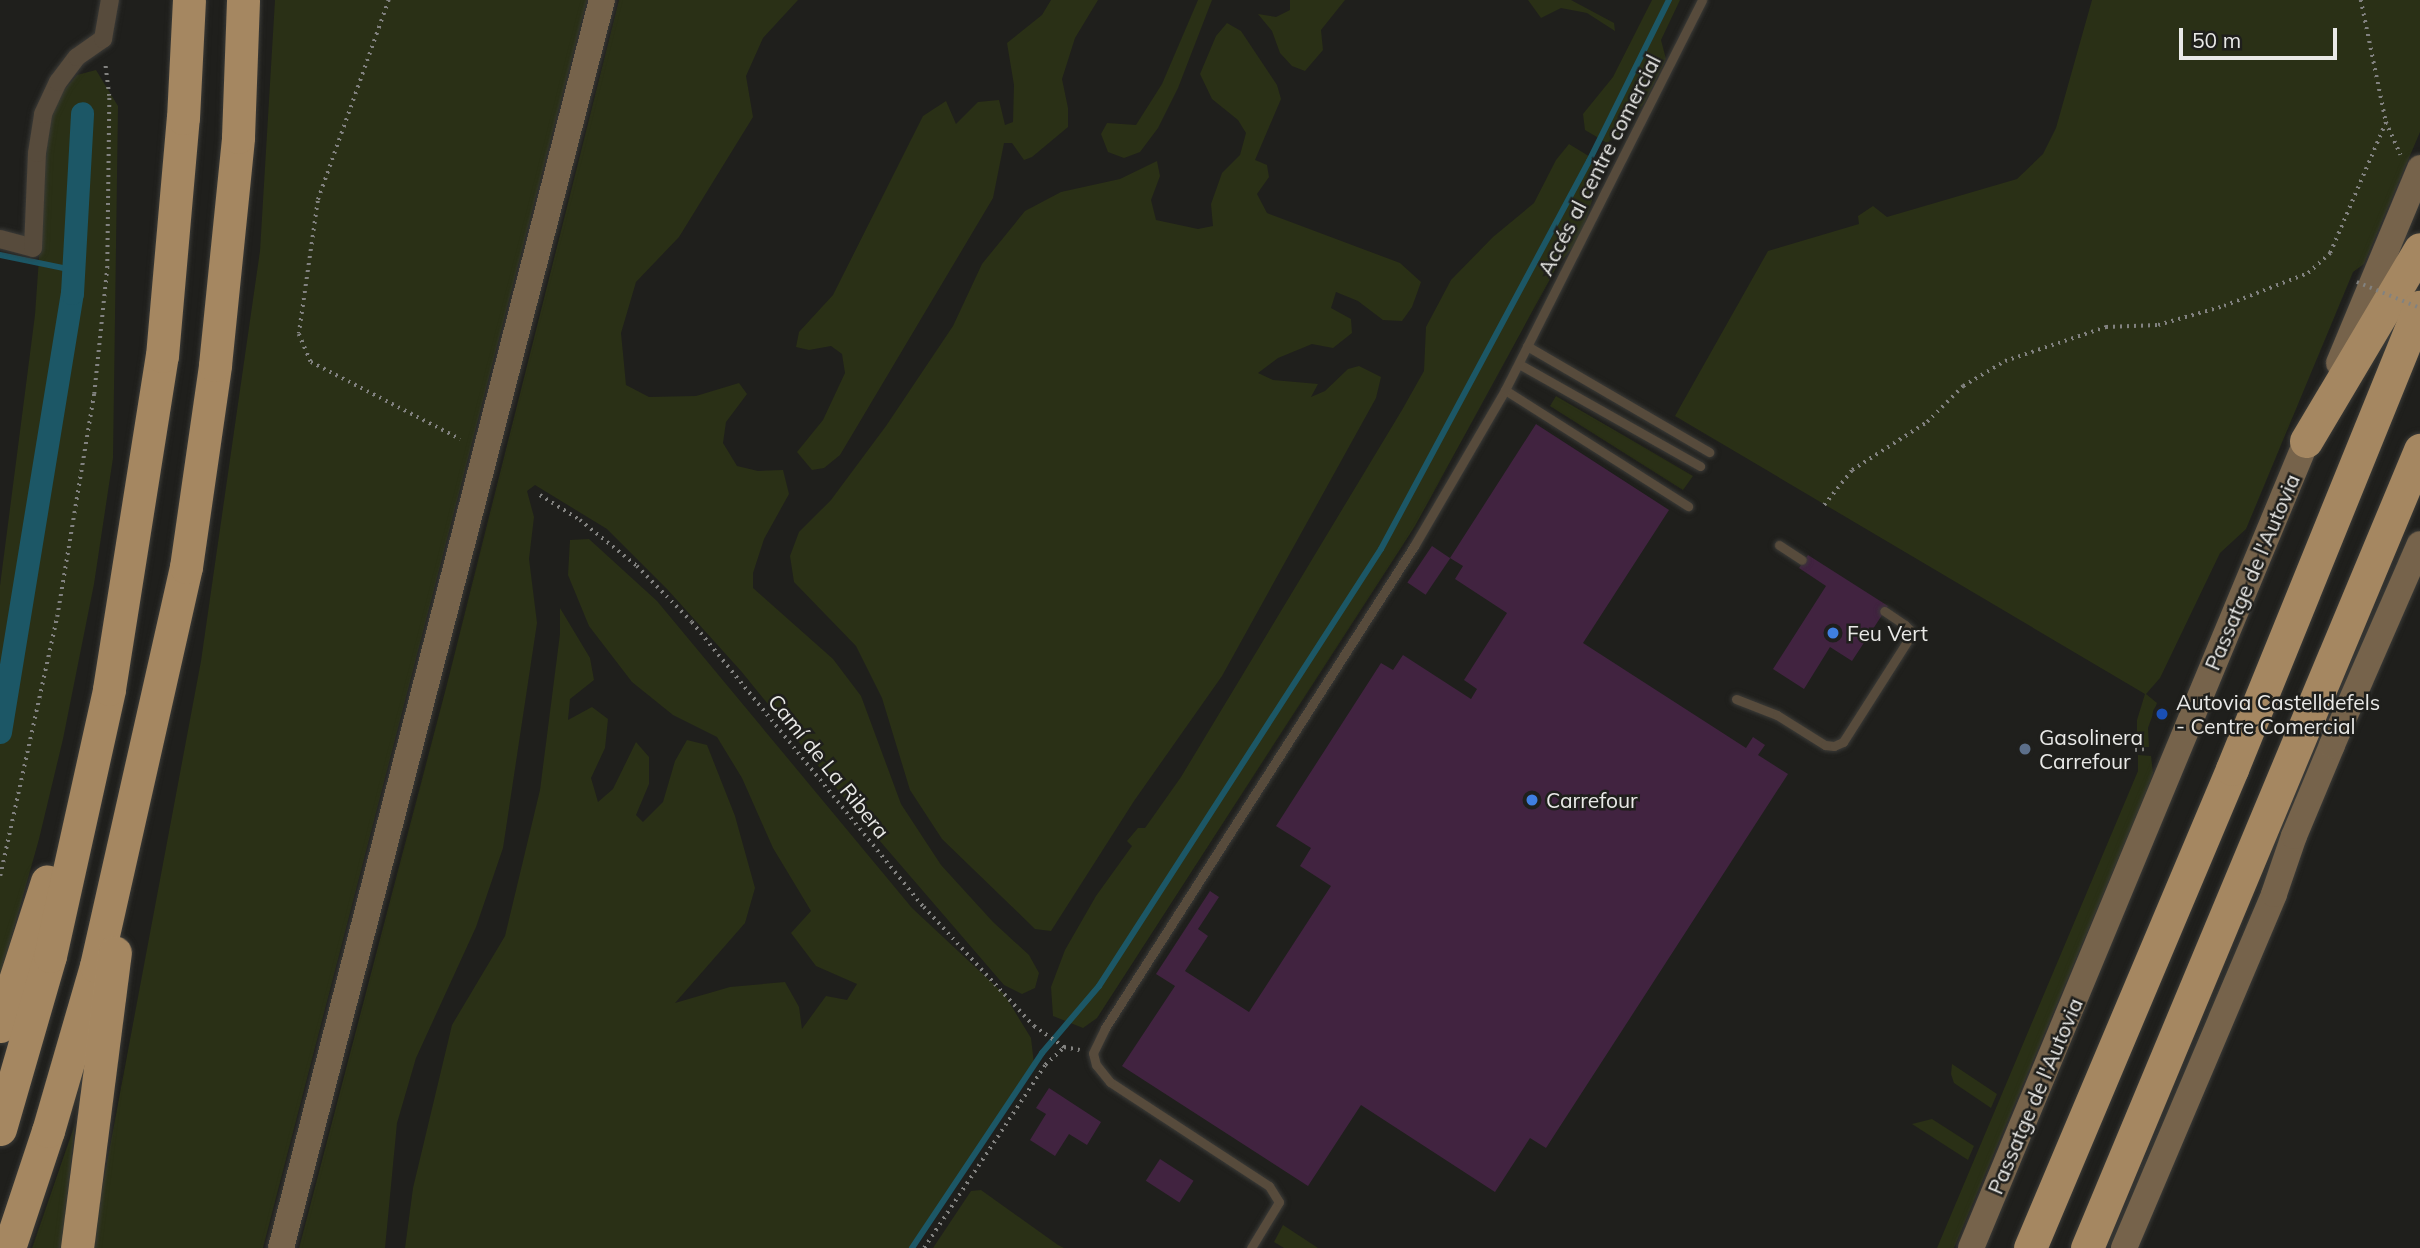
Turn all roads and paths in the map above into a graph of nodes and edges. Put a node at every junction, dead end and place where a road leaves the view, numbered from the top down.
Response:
1 (110, 0) edge
2 (188, 0) edge
3 (243, 0) edge
4 (389, 0) edge
5 (602, 0) edge
6 (1702, 0) edge
7 (2361, 0) edge
8 (103, 39) junction
9 (2386, 122) junction
10 (2411, 162) edge
11 (0, 239) edge
12 (2420, 249) edge
13 (2357, 282) dead end
14 (2420, 307) edge
15 (1527, 346) junction
16 (1519, 364) junction
17 (1505, 390) junction
18 (460, 439) dead end
19 (2306, 441) junction
20 (2420, 450) edge
21 (1709, 452) dead end
22 (1700, 466) dead end
23 (540, 495) dead end
24 (1824, 505) dead end
25 (1688, 506) dead end
26 (2420, 544) edge
27 (1779, 545) dead end
28 (1802, 560) dead end
29 (1884, 611) dead end
30 (109, 689) junction
31 (1735, 699) dead end
32 (2145, 749) dead end
33 (2135, 750) dead end
34 (0, 876) edge
35 (116, 880) junction
36 (0, 1026) edge
37 (1064, 1047) junction
38 (1093, 1053) junction
39 (0, 1129) edge
40 (9, 1248) edge
41 (77, 1248) edge
42 (281, 1248) edge
43 (924, 1248) edge
44 (1251, 1248) edge
45 (1971, 1248) edge
46 (2030, 1248) edge
47 (2087, 1248) edge
48 (2124, 1248) edge

1 - 8 street
2 - 30 highway
3 - 35 highway
4 - 18 path
5 - 42 street
6 - 15 lane, Accés al centre comercial
7 - 9 path
8 - 11 street
8 - 34 path
9 - 10 path
9 - 24 path
10 - 19 street, Passatge de l'Autovia
12 - 19 highway
13 - 14 path, bridge
14 - 46 highway
15 - 16 lane, Accés al centre comercial
15 - 21 lane
16 - 17 lane, Accés al centre comercial
16 - 22 lane
17 - 25 lane
17 - 38 lane, Accés al centre comercial
19 - 45 street, Passatge de l'Autovia
20 - 47 highway
23 - 37 path, Camí de La Ribera
26 - 48 street
27 - 28 lane
29 - 31 lane
30 - 36 highway
30 - 39 highway
32 - 33 path
35 - 40 highway
35 - 41 highway
37 - 38 path, Camí de La Ribera
37 - 43 path
38 - 44 lane

